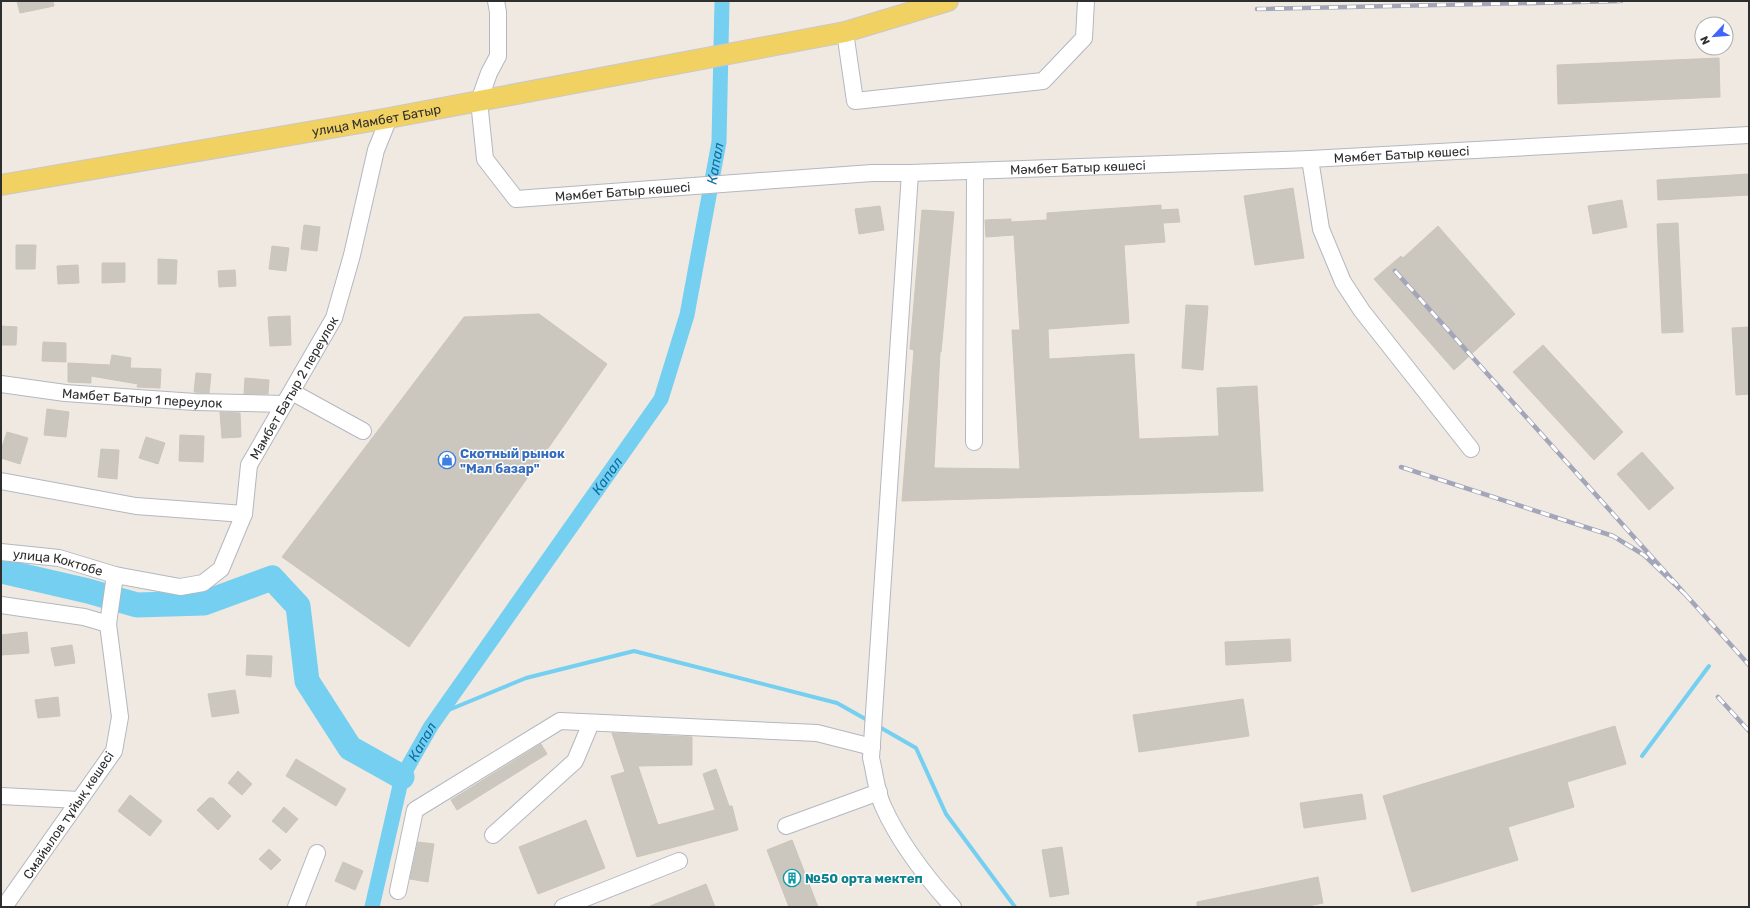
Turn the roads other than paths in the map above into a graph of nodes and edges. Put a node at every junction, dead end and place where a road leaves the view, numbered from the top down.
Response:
1 (496, 1) edge
2 (948, 1) edge
3 (1086, 1) edge
4 (845, 32) junction
5 (479, 101) junction
6 (389, 118) junction
7 (1749, 135) edge
8 (1310, 159) junction
9 (975, 171) junction
10 (910, 173) junction
11 (1, 185) edge
12 (1, 384) edge
13 (288, 398) junction
14 (362, 431) dead end
15 (974, 442) dead end
16 (1471, 449) dead end
17 (1, 481) edge
18 (244, 514) junction
19 (1, 552) edge
20 (115, 575) junction
21 (1, 604) edge
22 (108, 624) junction
23 (591, 723) junction
24 (872, 740) junction
25 (879, 792) junction
26 (1, 796) edge
27 (79, 800) junction
28 (786, 826) dead end
29 (493, 835) dead end
30 (317, 853) dead end
31 (679, 861) dead end
32 (398, 891) dead end
33 (4, 907) edge
34 (296, 907) edge
35 (563, 907) edge
36 (953, 907) edge

1 - 5 street
2 - 4 main road
3 - 4 street
4 - 5 main road, улица Мамбет Батыр
5 - 6 main road, улица Мамбет Батыр
5 - 10 street, Мәмбет Батыр көшесі
6 - 11 main road, улица Мамбет Батыр
6 - 13 street, Мамбет Батыр 2 переулок
7 - 8 street, Мәмбет Батыр көшесі
8 - 9 street, Мәмбет Батыр көшесі
8 - 16 street
9 - 10 street, Мәмбет Батыр көшесі
9 - 15 street
10 - 24 street
12 - 13 street, Мамбет Батыр 1 переулок
13 - 14 street
13 - 18 street, Мамбет Батыр 2 переулок
17 - 18 street
18 - 20 street, Мамбет Батыр 2 переулок
19 - 20 street, улица Коктобе
20 - 22 street, Смайылов тұйық көшесі
21 - 22 street
22 - 27 street, Смайылов тұйық көшесі
23 - 24 street
23 - 29 street
23 - 32 street
24 - 25 street
25 - 28 street
25 - 36 street
26 - 27 street
27 - 33 street, Смайылов тұйық көшесі
30 - 34 street
31 - 35 street

